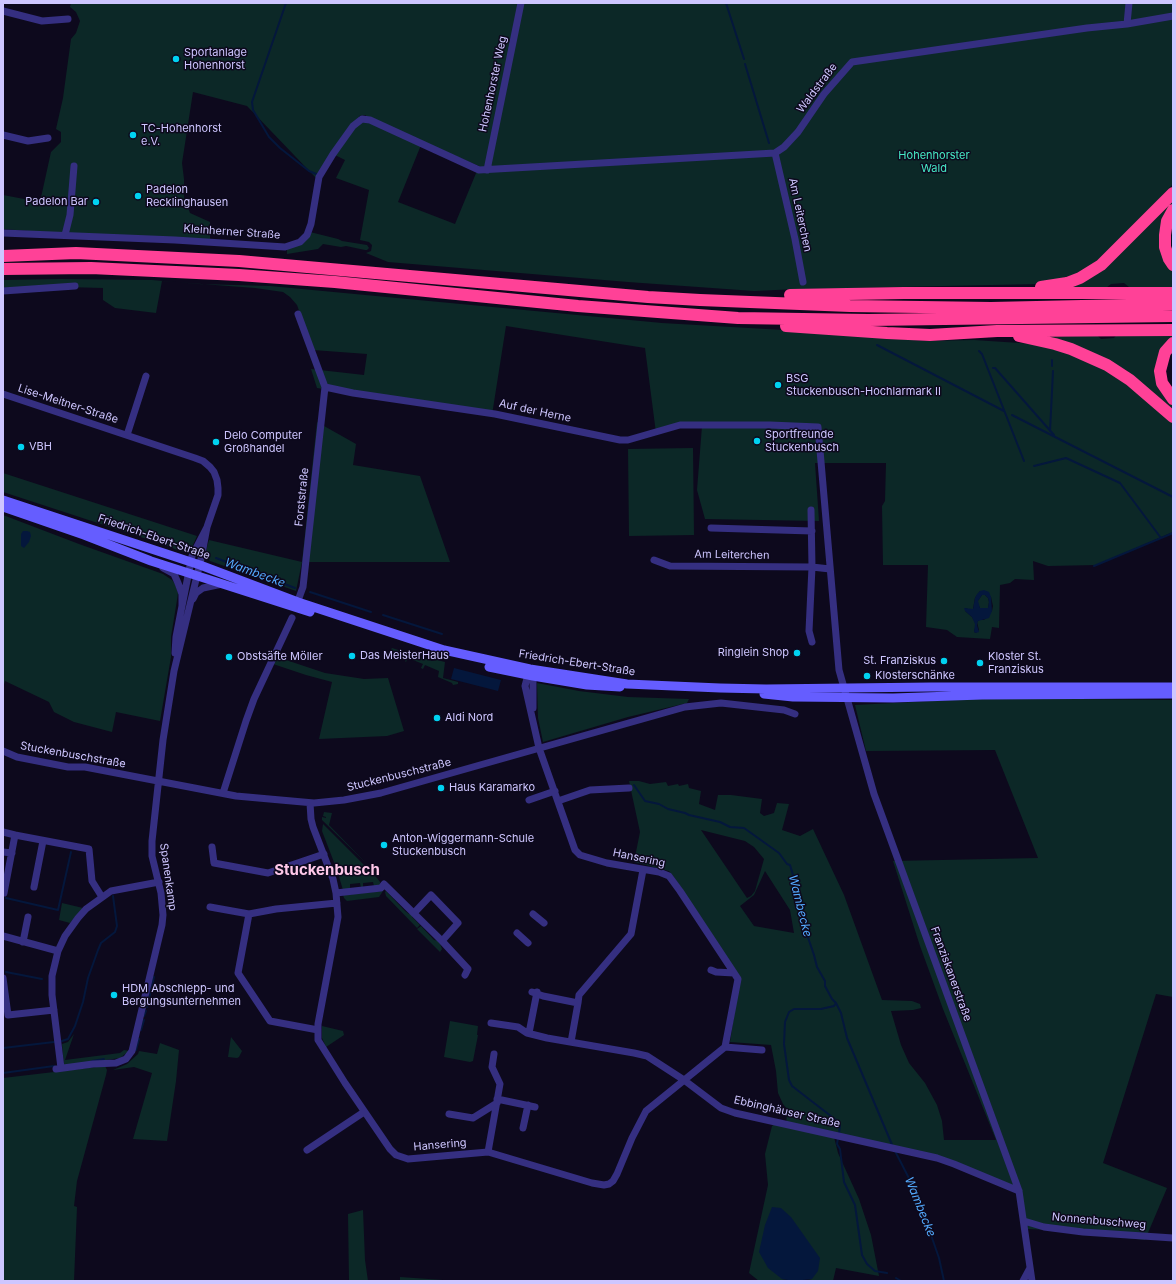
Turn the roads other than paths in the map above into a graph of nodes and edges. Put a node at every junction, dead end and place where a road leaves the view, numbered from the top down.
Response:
1 (521, 3) edge
2 (1129, 3) edge
3 (3, 11) edge
4 (1173, 16) edge
5 (68, 19) dead end
6 (1127, 24) junction
7 (3, 134) edge
8 (48, 138) dead end
9 (775, 153) junction
10 (74, 166) dead end
11 (487, 170) junction
12 (1173, 192) edge
13 (1173, 210) edge
14 (3, 233) edge
15 (65, 236) junction
16 (3, 256) edge
17 (1173, 265) edge
18 (3, 269) edge
19 (803, 282) dead end
20 (75, 286) dead end
21 (3, 291) edge
22 (987, 293) junction
23 (1173, 293) edge
24 (700, 300) junction
25 (1173, 304) edge
26 (298, 314) dead end
27 (1173, 316) edge
28 (738, 318) junction
29 (1173, 330) edge
30 (968, 334) junction
31 (1173, 343) edge
32 (146, 376) dead end
33 (325, 387) junction
34 (3, 394) edge
35 (1173, 399) edge
36 (1173, 416) edge
37 (127, 435) junction
38 (3, 500) edge
39 (3, 507) edge
40 (811, 510) dead end
41 (207, 527) junction
42 (711, 528) dead end
43 (812, 531) junction
44 (654, 560) dead end
45 (151, 561) junction
46 (190, 562) junction
47 (200, 565) junction
48 (812, 567) junction
49 (830, 569) junction
50 (193, 574) junction
51 (224, 584) junction
52 (190, 605) junction
53 (297, 605) junction
54 (182, 606) junction
55 (292, 618) dead end
56 (812, 642) dead end
57 (174, 671) junction
58 (530, 674) junction
59 (1173, 687) edge
60 (845, 693) junction
61 (1173, 694) edge
62 (795, 714) dead end
63 (539, 748) junction
64 (3, 752) edge
65 (158, 781) junction
66 (629, 788) dead end
67 (554, 791) junction
68 (223, 793) junction
69 (529, 800) dead end
70 (558, 801) junction
71 (310, 803) junction
72 (3, 832) edge
73 (15, 835) junction
74 (43, 841) junction
75 (212, 847) dead end
76 (3, 852) edge
77 (12, 854) junction
78 (324, 854) junction
79 (643, 870) junction
80 (159, 882) junction
81 (34, 887) dead end
82 (4, 893) edge
83 (336, 893) junction
84 (102, 896) junction
85 (337, 903) junction
86 (210, 907) dead end
87 (414, 913) junction
88 (249, 914) junction
89 (533, 914) dead end
90 (28, 917) dead end
91 (544, 923) dead end
92 (517, 933) dead end
93 (3, 936) edge
94 (442, 941) junction
95 (23, 942) junction
96 (528, 943) dead end
97 (58, 951) junction
98 (711, 970) dead end
99 (734, 973) junction
100 (465, 976) dead end
101 (3, 978) edge
102 (578, 1003) junction
103 (54, 1010) junction
104 (6, 1015) edge
105 (491, 1023) dead end
106 (318, 1030) junction
107 (529, 1033) junction
108 (571, 1042) junction
109 (725, 1047) junction
110 (762, 1050) dead end
111 (494, 1054) dead end
112 (684, 1080) junction
113 (497, 1101) junction
114 (364, 1112) junction
115 (449, 1114) dead end
116 (523, 1128) dead end
117 (307, 1150) dead end
118 (488, 1152) junction
119 (1019, 1191) junction
120 (1024, 1221) junction
121 (1173, 1238) edge
122 (1030, 1268) junction
123 (1023, 1281) edge
124 (1032, 1281) edge

1 - 11 street, Hohenhorster Weg
2 - 6 street
3 - 5 street
4 - 6 street, Waldstraße
6 - 9 street, Waldstraße
7 - 8 street
9 - 11 street
9 - 19 street, Am Leiterchen
10 - 15 street
11 - 15 street, Kleinherner Straße
12 - 22 highway
13 - 17 highway
14 - 15 street, Kleinherner Straße
16 - 24 highway
18 - 28 highway
20 - 21 street
22 - 23 highway
22 - 24 highway
24 - 25 highway
26 - 33 street
27 - 28 highway
28 - 30 highway
29 - 30 highway
30 - 36 highway
31 - 35 highway
32 - 37 street, Lise-Meitner-Straße
33 - 49 street, Auf der Herne
33 - 53 street, Forststraße
34 - 37 street, Lise-Meitner-Straße
37 - 41 street, Lise-Meitner-Straße
38 - 46 main road, Friedrich-Ebert-Straße
39 - 45 main road, Friedrich-Ebert-Straße
40 - 43 street
41 - 46 street, Lise-Meitner-Straße
41 - 47 street, Lise-Meitner-Straße
42 - 43 street
43 - 48 street
44 - 48 street, Am Leiterchen
45 - 50 main road, Friedrich-Ebert-Straße
45 - 54 street, Spanenkamp
46 - 47 main road, Friedrich-Ebert-Straße
46 - 50 street, Spanenkamp
47 - 50 street, Lise-Meitner-Straße
47 - 53 main road, Friedrich-Ebert-Straße
48 - 49 street, Am Leiterchen
48 - 56 street
49 - 60 street
50 - 51 main road, Friedrich-Ebert-Straße
50 - 52 street, Spanenkamp
50 - 54 street, Spanenkamp
51 - 52 street, Spanenkamp
51 - 53 main road, Friedrich-Ebert-Straße
52 - 57 street, Spanenkamp
53 - 58 main road, Friedrich-Ebert-Straße
54 - 57 street, Spanenkamp
55 - 68 street
57 - 65 street, Spanenkamp
58 - 60 main road, Friedrich-Ebert-Straße
58 - 63 street, Hansering
59 - 60 main road, Friedrich-Ebert-Straße
60 - 61 main road, Friedrich-Ebert-Straße
60 - 119 street, Franziskanerstraße
62 - 63 street, Stuckenbuschstraße
63 - 67 street, Hansering
63 - 71 street, Stuckenbuschstraße
64 - 65 street, Stuckenbuschstraße
65 - 68 street, Stuckenbuschstraße
65 - 80 street, Spanenkamp
66 - 70 street
67 - 69 street
67 - 70 street, Hansering
68 - 71 street, Stuckenbuschstraße
70 - 79 street, Hansering
71 - 78 street, Hansering
72 - 73 street
73 - 74 street
73 - 77 street
74 - 81 street
74 - 84 street
75 - 78 street
76 - 77 street
77 - 82 street
78 - 83 street, Hansering
79 - 99 street, Hansering
79 - 102 street
80 - 84 street
80 - 103 street, Spanenkamp
83 - 85 street, Hansering
83 - 87 street
84 - 97 street
85 - 88 street
85 - 106 street, Hansering
86 - 88 street
87 - 94 street
87 - 94 street
88 - 106 street
89 - 91 street
90 - 95 street
92 - 96 street
93 - 95 street
94 - 100 street
95 - 97 street
97 - 103 street
98 - 99 street
99 - 109 street, Hansering
101 - 104 street
102 - 107 street
102 - 108 street
103 - 104 street
105 - 107 street, Ebbinghäuser Straße
106 - 114 street, Hansering
107 - 108 street, Ebbinghäuser Straße
108 - 112 street, Ebbinghäuser Straße
109 - 110 street
109 - 112 street, Hansering
111 - 113 street
112 - 118 street, Hansering
112 - 119 street, Ebbinghäuser Straße
113 - 115 street
113 - 116 street
113 - 118 street
114 - 117 street
114 - 118 street, Hansering
119 - 120 street, Franziskanerstraße
120 - 121 street, Nonnenbuschweg
120 - 122 street, Franziskanerstraße
122 - 123 street
122 - 124 street, Franziskanerstraße

